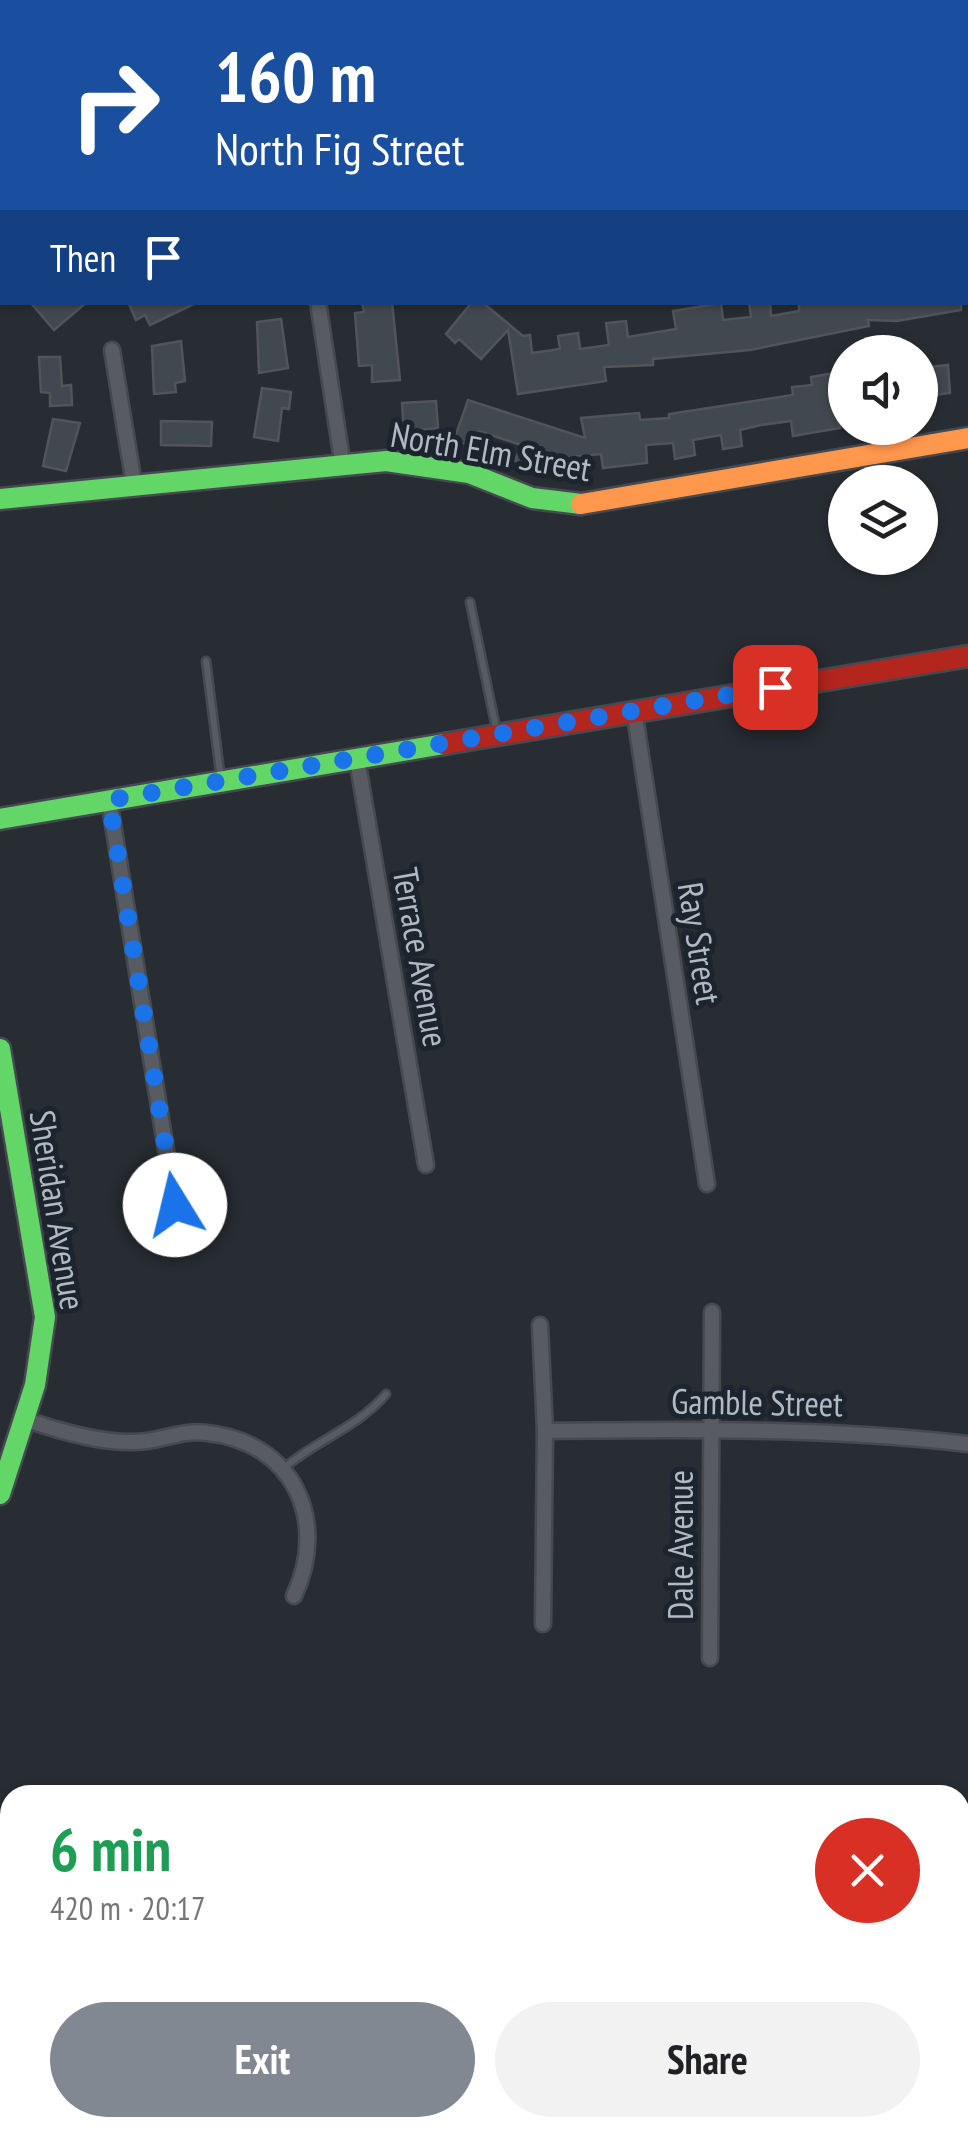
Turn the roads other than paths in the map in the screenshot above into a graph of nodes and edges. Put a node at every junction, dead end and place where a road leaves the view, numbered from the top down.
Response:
1 (318, 305) edge
2 (112, 350) dead end
3 (968, 438) edge
4 (343, 467) junction
5 (134, 484) junction
6 (0, 499) edge
7 (470, 602) dead end
8 (968, 656) edge
9 (206, 661) dead end
10 (634, 710) junction
11 (497, 734) junction
12 (357, 758) junction
13 (222, 781) junction
14 (109, 800) junction
15 (0, 819) edge
16 (0, 1048) edge
17 (426, 1164) dead end
18 (707, 1184) dead end
19 (175, 1205) dead end
20 (712, 1312) dead end
21 (540, 1325) dead end
22 (386, 1394) dead end
23 (26, 1420) junction
24 (710, 1429) junction
25 (545, 1431) junction
26 (968, 1444) edge
27 (6, 1457) edge
28 (283, 1469) junction
29 (0, 1494) edge
30 (294, 1596) dead end
31 (543, 1624) dead end
32 (710, 1658) dead end

1 - 4 street
2 - 5 street
3 - 4 street, North Elm Street
4 - 5 street, North Elm Street
5 - 6 street, North Elm Street
7 - 11 lane
8 - 10 street
9 - 13 lane
10 - 11 street
10 - 18 street, Ray Street
11 - 12 street
12 - 13 street
12 - 17 street, Terrace Avenue
13 - 14 street
14 - 15 street
14 - 19 street
16 - 23 street, Sheridan Avenue
20 - 24 street, Dale Avenue
21 - 25 street
22 - 28 lane
23 - 27 street, Sheridan Avenue
23 - 28 street
24 - 25 street, Gamble Street
24 - 26 street, Gamble Street
24 - 32 street, Dale Avenue
25 - 31 street
27 - 29 street, Sheridan Avenue
28 - 30 street

